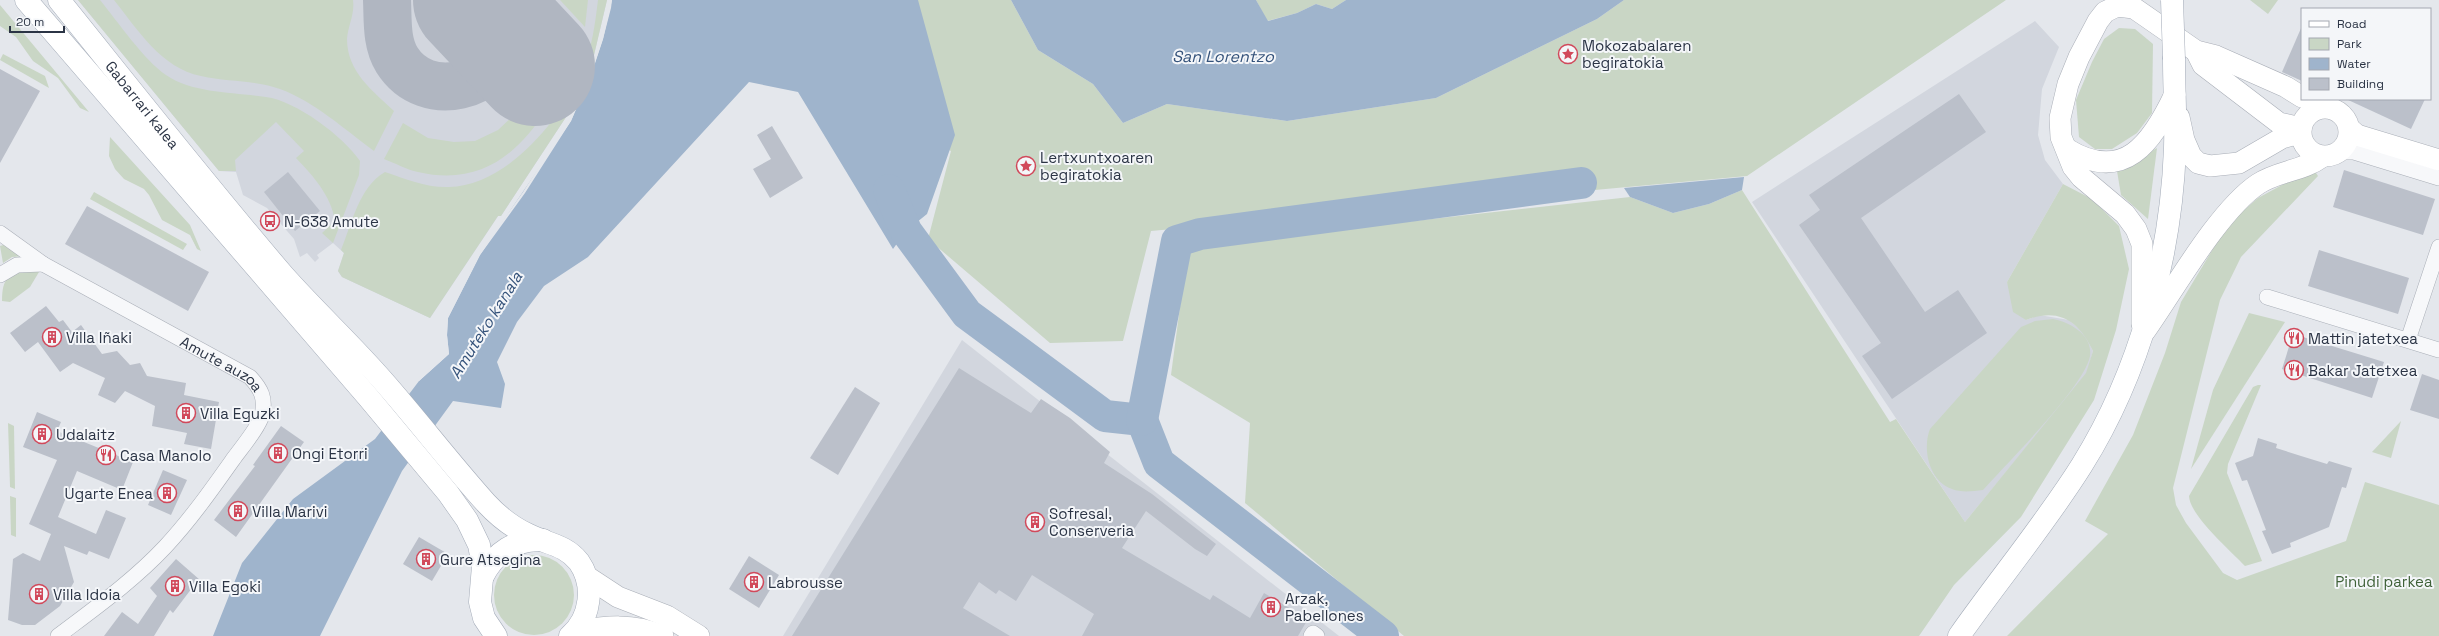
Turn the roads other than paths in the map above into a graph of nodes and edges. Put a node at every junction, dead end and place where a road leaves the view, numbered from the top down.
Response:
1 (26, 0) edge
2 (59, 0) edge
3 (2172, 0) edge
4 (2196, 51) junction
5 (2175, 94) junction
6 (2301, 97) edge
7 (2308, 102) edge
8 (2350, 129) junction
9 (2301, 130) junction
10 (2067, 149) junction
11 (2331, 154) junction
12 (2439, 160) edge
13 (2439, 178) edge
14 (1, 236) edge
15 (2439, 247) edge
16 (44, 264) junction
17 (0, 275) edge
18 (2267, 297) dead end
19 (2142, 337) junction
20 (2408, 340) junction
21 (2439, 350) edge
22 (544, 540) junction
23 (483, 576) junction
24 (586, 576) junction
25 (1968, 626) edge
26 (572, 634) edge
27 (496, 635) edge
28 (58, 636) edge
29 (663, 636) edge
30 (699, 636) edge
31 (1311, 636) edge
32 (1318, 636) edge
33 (1959, 636) edge

1 - 23 main road
2 - 22 main road, Gabarrari kalea
3 - 5 main road, bridge
4 - 6 street
4 - 9 street
4 - 10 street
5 - 9 street
5 - 10 street
5 - 19 main road
7 - 8 street
7 - 9 street
8 - 11 street
8 - 12 street
9 - 11 street
10 - 19 street
11 - 13 street
11 - 19 street
14 - 16 street, Amute auzoa
15 - 20 street
16 - 17 street
16 - 28 street, Amute auzoa
18 - 20 street
19 - 25 main road
20 - 21 street
22 - 23 main road
22 - 24 main road, Gabarrari kalea
23 - 27 main road
24 - 26 main road
24 - 30 street
25 - 33 main road
26 - 29 street
31 - 32 street

